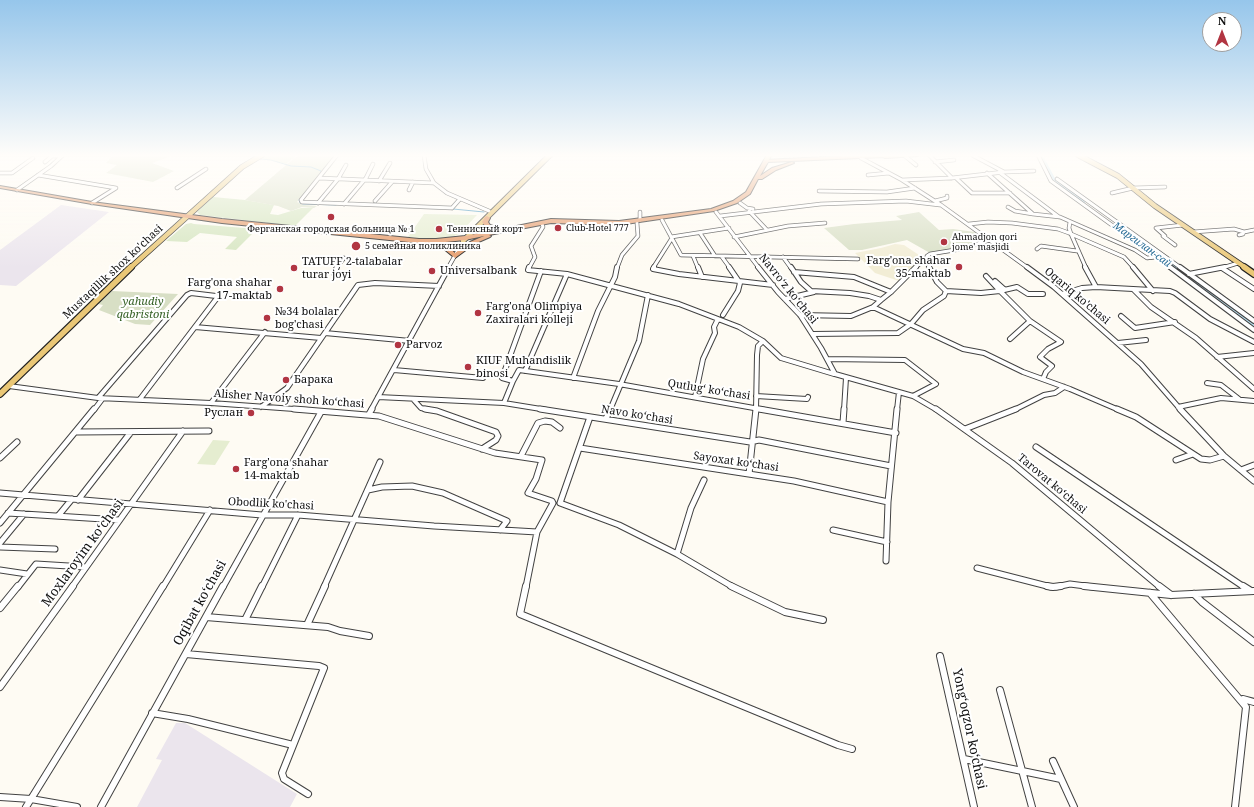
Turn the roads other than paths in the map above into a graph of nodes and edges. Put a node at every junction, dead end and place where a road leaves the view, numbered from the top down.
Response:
1 (29, 193) edge
2 (32, 193) edge
3 (109, 193) edge
4 (214, 193) edge
5 (308, 193) edge
6 (327, 193) edge
7 (353, 193) edge
8 (383, 193) edge
9 (448, 193) edge
10 (507, 193) edge
11 (512, 193) edge
12 (747, 193) edge
13 (753, 193) edge
14 (922, 193) edge
15 (972, 193) edge
16 (1010, 193) joint
17 (1027, 193) edge
18 (1067, 193) edge
19 (1076, 193) edge
20 (1139, 193) edge
21 (947, 196) dead end
22 (460, 199) junction
23 (376, 201) dead end
24 (935, 201) junction
25 (92, 203) junction
26 (318, 203) junction
27 (740, 203) junction
28 (344, 204) junction
29 (821, 204) junction
30 (941, 205) junction
31 (728, 207) junction
32 (1008, 207) dead end
33 (747, 208) junction
34 (489, 211) junction
35 (640, 212) dead end
36 (750, 212) junction
37 (718, 214) junction
38 (731, 214) junction
39 (1033, 214) junction
40 (1060, 217) junction
41 (186, 218) junction
42 (487, 218) junction
43 (662, 220) junction
44 (638, 222) junction
45 (825, 222) dead end
46 (1070, 222) junction
47 (542, 224) junction
48 (969, 224) junction
49 (1183, 225) junction
50 (374, 228) dead end
51 (729, 228) junction
52 (502, 230) junction
53 (767, 230) junction
54 (1254, 230) edge
55 (412, 231) dead end
56 (1193, 232) junction
57 (1244, 232) junction
58 (700, 233) junction
59 (492, 234) junction
60 (1071, 234) junction
61 (1239, 235) dead end
62 (734, 236) junction
63 (671, 238) junction
64 (464, 239) junction
65 (990, 240) junction
66 (418, 243) junction
67 (1175, 245) dead end
68 (1037, 249) dead end
69 (1076, 250) junction
70 (455, 256) junction
71 (693, 256) junction
72 (715, 256) junction
73 (722, 257) junction
74 (750, 257) junction
75 (783, 257) junction
76 (927, 257) junction
77 (1156, 257) junction
78 (344, 258) dead end
79 (858, 259) dead end
80 (1238, 263) junction
81 (1222, 268) junction
82 (541, 271) junction
83 (794, 272) junction
84 (567, 274) junction
85 (1189, 274) junction
86 (1254, 274) edge
87 (339, 275) dead end
88 (986, 276) dead end
89 (702, 277) junction
90 (739, 281) junction
91 (995, 281) dead end
92 (773, 285) junction
93 (438, 286) junction
94 (610, 286) junction
95 (1096, 287) junction
96 (1005, 290) junction
97 (1134, 290) junction
98 (1254, 290) edge
99 (814, 291) junction
100 (946, 291) junction
101 (1000, 291) junction
102 (1153, 291) junction
103 (891, 292) junction
104 (1043, 294) dead end
105 (1062, 294) junction
106 (648, 295) junction
107 (785, 299) junction
108 (880, 300) junction
109 (873, 307) junction
110 (723, 315) dead end
111 (800, 315) junction
112 (1121, 316) dead end
113 (718, 319) junction
114 (1030, 321) junction
115 (1254, 321) edge
116 (1175, 322) junction
117 (911, 324) junction
118 (195, 327) junction
119 (1254, 330) edge
120 (265, 332) junction
121 (325, 333) junction
122 (813, 334) junction
123 (321, 338) junction
124 (1010, 339) dead end
125 (1146, 340) dead end
126 (410, 341) junction
127 (763, 341) junction
128 (1254, 342) edge
129 (1118, 343) junction
130 (1254, 353) edge
131 (1217, 357) junction
132 (827, 359) junction
133 (394, 370) junction
134 (525, 371) junction
135 (835, 374) junction
136 (483, 378) dead end
137 (573, 378) junction
138 (846, 378) junction
139 (1043, 379) junction
140 (513, 381) junction
141 (1207, 383) dead end
142 (620, 384) junction
143 (1252, 385) edge
144 (8, 386) junction
145 (1064, 387) junction
146 (1254, 389) edge
147 (899, 392) junction
148 (0, 394) edge
149 (756, 396) junction
150 (913, 396) junction
151 (378, 397) junction
152 (695, 397) junction
153 (808, 397) dead end
154 (100, 398) junction
155 (140, 399) junction
156 (413, 399) junction
157 (1239, 399) junction
158 (1254, 401) edge
159 (211, 403) junction
160 (504, 403) junction
161 (261, 407) junction
162 (756, 407) junction
163 (1178, 407) junction
164 (321, 412) junction
165 (369, 414) junction
166 (590, 417) junction
167 (606, 419) junction
168 (843, 423) junction
169 (560, 428) dead end
170 (965, 429) junction
171 (183, 431) junction
172 (209, 431) dead end
173 (76, 432) junction
174 (131, 432) junction
175 (896, 433) junction
176 (754, 441) junction
177 (17, 442) dead end
178 (1036, 447) dead end
179 (580, 448) junction
180 (482, 449) junction
181 (1193, 454) junction
182 (521, 456) junction
183 (1224, 456) junction
184 (0, 458) edge
185 (1176, 460) dead end
186 (380, 462) dead end
187 (1254, 465) edge
188 (892, 466) junction
189 (1241, 470) junction
190 (749, 474) junction
191 (704, 480) dead end
192 (1254, 480) edge
193 (368, 490) junction
194 (1, 495) edge
195 (22, 495) junction
196 (75, 499) junction
197 (888, 502) junction
198 (132, 504) junction
199 (210, 510) junction
200 (8, 513) junction
201 (24, 514) junction
202 (262, 515) junction
203 (298, 515) junction
204 (58, 516) junction
205 (354, 519) junction
206 (119, 520) junction
207 (0, 523) edge
208 (500, 530) junction
209 (833, 530) dead end
210 (537, 532) junction
211 (887, 542) junction
212 (0, 543) edge
213 (0, 547) edge
214 (55, 549) dead end
215 (677, 554) junction
216 (886, 561) dead end
217 (85, 567) junction
218 (976, 568) dead end
219 (0, 570) edge
220 (27, 574) junction
221 (1252, 591) edge
222 (1150, 593) junction
223 (1194, 594) junction
224 (1171, 595) junction
225 (0, 608) edge
226 (206, 617) junction
227 (245, 620) junction
228 (823, 620) dead end
229 (307, 625) junction
230 (369, 636) dead end
231 (1254, 642) edge
232 (186, 654) junction
233 (940, 656) dead end
234 (0, 687) edge
235 (1000, 690) dead end
236 (1243, 699) dead end
237 (1254, 702) edge
238 (152, 713) junction
239 (294, 745) junction
240 (852, 748) dead end
241 (964, 759) junction
242 (1053, 762) dead end
243 (1022, 771) junction
244 (1061, 779) junction
245 (308, 794) dead end
246 (0, 797) edge
247 (31, 799) junction
248 (26, 807) edge
249 (77, 807) edge
250 (101, 807) edge
251 (974, 807) edge
252 (1032, 807) edge
253 (1074, 807) edge
254 (1235, 807) edge

1 - 41 highway
2 - 25 highway
3 - 25 street
4 - 41 main road, Mustaqillik shox ko'chasi
5 - 26 street
6 - 26 street
7 - 28 street
8 - 23 street
9 - 22 street
10 - 34 main road
11 - 42 main road, Alisher Navoiy shoh koʻchasi
12 - 31 highway
13 - 27 highway
14 - 24 street, Oqariq ko'chasi
15 - 16 street
16 - 39 street
17 - 40 street
18 - 77 street
19 - 85 street
20 - 49 main road
21 - 24 street
22 - 28 street
22 - 34 street
24 - 30 street, Oqariq ko'chasi
25 - 41 highway
26 - 28 street
27 - 31 highway
27 - 33 street
29 - 30 street
29 - 33 street
29 - 36 street
30 - 48 street, Oqariq ko'chasi
31 - 37 highway
31 - 38 street
31 - 44 highway
32 - 39 street
33 - 36 street
34 - 64 main road
35 - 44 street
36 - 38 street
36 - 53 street
37 - 38 street
37 - 43 highway
37 - 51 street, Navroʻz koʻchasi
39 - 40 street
40 - 46 street
41 - 64 highway
41 - 66 highway
41 - 144 main road, Mustaqillik shox ko'chasi
42 - 52 highway
42 - 64 main road, Alisher Navoiy shoh koʻchasi
43 - 44 highway
43 - 63 street
44 - 47 highway
44 - 52 highway
44 - 94 street
45 - 53 street
46 - 60 street
46 - 77 street
47 - 59 highway
47 - 82 street
48 - 60 street
48 - 65 street, Oqariq ko'chasi
49 - 56 main road
49 - 67 street
50 - 55 street
51 - 58 street
51 - 62 street, Navroʻz koʻchasi
52 - 64 highway
53 - 62 street
54 - 57 street
56 - 57 street
56 - 80 main road
57 - 61 street
58 - 63 street
58 - 72 street
59 - 64 highway
59 - 70 highway
60 - 69 street
60 - 102 street
62 - 74 street, Navroʻz koʻchasi
63 - 71 street
63 - 89 street
64 - 66 highway
64 - 70 street, Alisher Navoiy shoh koʻchasi
65 - 76 street
65 - 105 street, Oqariq ko'chasi
66 - 70 highway
68 - 69 street
69 - 95 street
70 - 93 street, Alisher Navoiy shoh koʻchasi
71 - 72 street
71 - 89 street
72 - 73 street
73 - 74 street
73 - 90 street
74 - 75 street
74 - 92 street, Navroʻz koʻchasi
75 - 79 street
75 - 83 street
76 - 100 street
76 - 103 street
77 - 119 street
78 - 87 street
80 - 81 street
80 - 86 main road
81 - 85 street
81 - 98 street
82 - 84 street
82 - 140 street
83 - 99 street
83 - 103 street
84 - 94 street
84 - 134 street
85 - 115 street
88 - 101 street
89 - 90 street
90 - 92 street
90 - 110 street
91 - 96 street
92 - 107 street, Navroʻz koʻchasi
93 - 121 street
93 - 126 street, Alisher Navoiy shoh koʻchasi
94 - 106 street
94 - 137 street
95 - 97 street
95 - 105 street
96 - 101 street
96 - 104 street
97 - 102 street
97 - 116 street
99 - 107 street
99 - 108 street
100 - 101 street
100 - 117 street
101 - 114 street
102 - 128 street
103 - 108 street
105 - 129 street, Oqariq ko'chasi
106 - 113 street
106 - 142 street
107 - 111 street, Navroʻz koʻchasi
108 - 109 street
109 - 111 street
109 - 117 street
111 - 122 street, Navroʻz koʻchasi
112 - 116 street
113 - 127 street
113 - 152 street
114 - 124 street
114 - 139 street
116 - 131 street
117 - 122 street
117 - 139 street
118 - 120 street
118 - 154 street
118 - 155 street
120 - 123 street
120 - 159 street
121 - 123 street
121 - 126 street
122 - 132 street, Navroʻz koʻchasi
123 - 161 street
125 - 129 street
126 - 133 street, Alisher Navoiy shoh koʻchasi
127 - 135 street
127 - 149 street
129 - 163 street, Oqariq ko'chasi
130 - 131 street
131 - 143 street
132 - 135 street, Navroʻz koʻchasi
132 - 150 street
133 - 136 street
133 - 151 street, Alisher Navoiy shoh koʻchasi
134 - 137 street, Qutlugʻ koʻchasi
134 - 140 street, Qutlugʻ koʻchasi
135 - 138 street
137 - 142 street, Qutlugʻ koʻchasi
138 - 147 street
138 - 168 street
139 - 145 street
140 - 160 street
141 - 157 street
142 - 152 street, Qutlugʻ koʻchasi
142 - 167 street
143 - 146 street
144 - 148 main road, Mustaqillik shox ko'chasi
144 - 154 street, Alisher Navoiy shoh koʻchasi
145 - 170 street
145 - 181 street
147 - 150 street
147 - 175 street
149 - 153 street
149 - 162 street
150 - 170 street, Tarovat koʻchasi
151 - 156 street, Navo koʻchasi
151 - 165 street, Alisher Navoiy shoh koʻchasi
152 - 162 street, Qutlugʻ koʻchasi
154 - 155 street, Alisher Navoiy shoh koʻchasi
154 - 173 street
155 - 159 street, Alisher Navoiy shoh koʻchasi
156 - 160 street, Navo koʻchasi
156 - 180 street
157 - 158 street
157 - 163 street
159 - 161 street, Alisher Navoiy shoh koʻchasi
160 - 166 street, Navo koʻchasi
161 - 164 street, Alisher Navoiy shoh koʻchasi
162 - 168 street, Qutlugʻ koʻchasi
162 - 176 street
163 - 183 street, Oqariq ko'chasi
164 - 165 street, Alisher Navoiy shoh koʻchasi
164 - 202 street, Oqibat koʻchasi
165 - 180 street
166 - 167 street, Navo koʻchasi
166 - 179 street
167 - 176 street, Navo koʻchasi
168 - 175 street, Qutlugʻ koʻchasi
169 - 182 street
170 - 224 street, Tarovat koʻchasi
171 - 172 street
171 - 174 street
171 - 198 street, Moxlaroyim koʻchasi
173 - 174 street
173 - 195 street
174 - 196 street
175 - 188 street
176 - 188 street, Navo koʻchasi
176 - 190 street
177 - 184 street
178 - 221 street, Tarovat koʻchasi
179 - 190 street, Sayoxat koʻchasi
179 - 215 street
180 - 182 street
181 - 183 street
181 - 185 street
182 - 210 street
183 - 189 street, Oqariq ko'chasi
186 - 193 street
187 - 189 street
188 - 197 street
189 - 192 street, Oqariq ko'chasi
190 - 197 street, Sayoxat koʻchasi
191 - 215 street
193 - 205 street
193 - 208 street
194 - 195 street, Obodlik ko'chasi
195 - 196 street, Obodlik ko'chasi
195 - 200 street
196 - 198 street, Obodlik ko'chasi
196 - 204 street
197 - 211 street
198 - 199 street, Obodlik ko'chasi
198 - 206 street, Moxlaroyim koʻchasi
199 - 202 street, Obodlik ko'chasi
199 - 247 street
200 - 201 street
200 - 207 street
201 - 204 street
201 - 212 street
202 - 203 street, Obodlik ko'chasi
202 - 226 street, Oqibat koʻchasi
203 - 205 street, Obodlik ko'chasi
203 - 227 street
204 - 206 street
205 - 208 street, Obodlik ko'chasi
205 - 229 street
206 - 217 street, Moxlaroyim koʻchasi
208 - 210 street, Obodlik ko'chasi
209 - 211 street
210 - 240 street
211 - 216 street
213 - 214 street
215 - 228 street
217 - 220 street
217 - 234 street, Moxlaroyim koʻchasi
218 - 222 street
219 - 220 street
220 - 225 street
221 - 223 street
222 - 224 street
222 - 254 street
223 - 224 street
223 - 231 street
226 - 227 street
226 - 232 street, Oqibat koʻchasi
227 - 229 street
229 - 230 street
232 - 238 street, Oqibat koʻchasi
232 - 239 street
233 - 241 street, Yongʻoqzor koʻchasi
235 - 243 street
236 - 237 street
238 - 239 street
238 - 250 street, Oqibat koʻchasi
239 - 245 street
241 - 243 street
241 - 251 street, Yongʻoqzor koʻchasi
242 - 244 street
243 - 244 street
243 - 252 street
244 - 253 street
246 - 247 street
247 - 248 street
247 - 249 street

